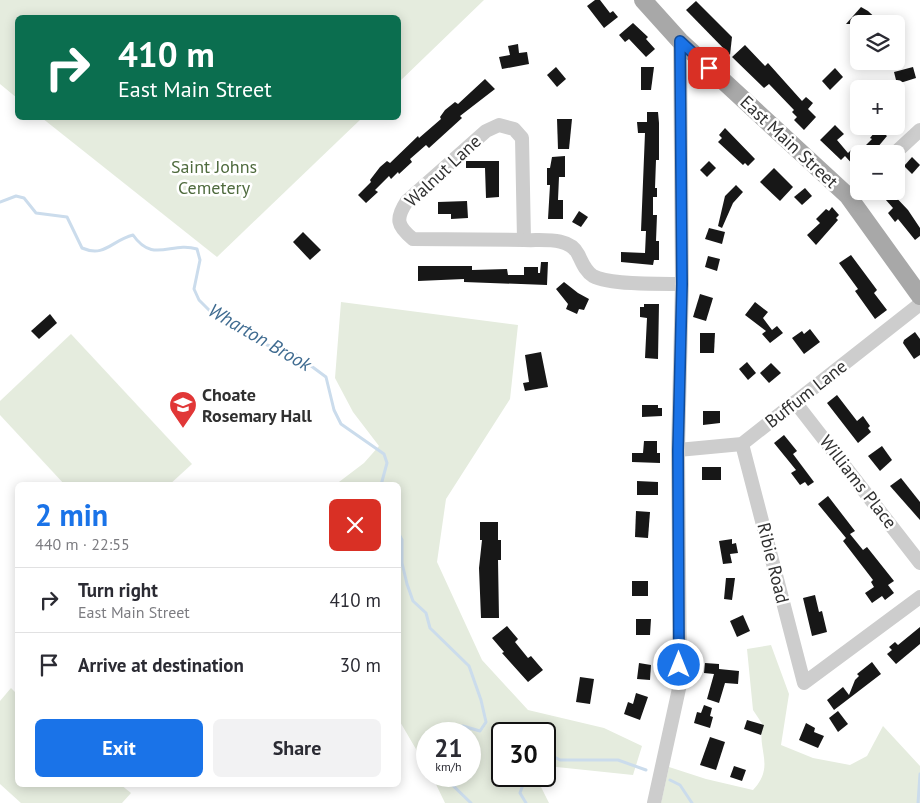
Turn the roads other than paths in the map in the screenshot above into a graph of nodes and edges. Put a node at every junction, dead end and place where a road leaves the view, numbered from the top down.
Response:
1 (643, 0) edge
2 (680, 41) junction
3 (920, 130) edge
4 (904, 145) edge
5 (850, 189) edge
6 (858, 200) edge
7 (524, 240) junction
8 (682, 284) junction
9 (920, 296) edge
10 (920, 304) edge
11 (795, 402) junction
12 (742, 444) junction
13 (678, 450) junction
14 (920, 563) edge
15 (920, 597) edge
16 (654, 803) edge

1 - 2 main road, East Main Street
2 - 5 main road, East Main Street
2 - 8 street
3 - 4 street
6 - 9 main road, East Main Street
7 - 7 street, Walnut Lane
7 - 8 street, Walnut Lane
8 - 13 street
10 - 11 street, Buffum Lane
11 - 12 street, Buffum Lane
11 - 14 street, Williams Place
12 - 13 street
12 - 15 street, Ribie Road
13 - 16 street

